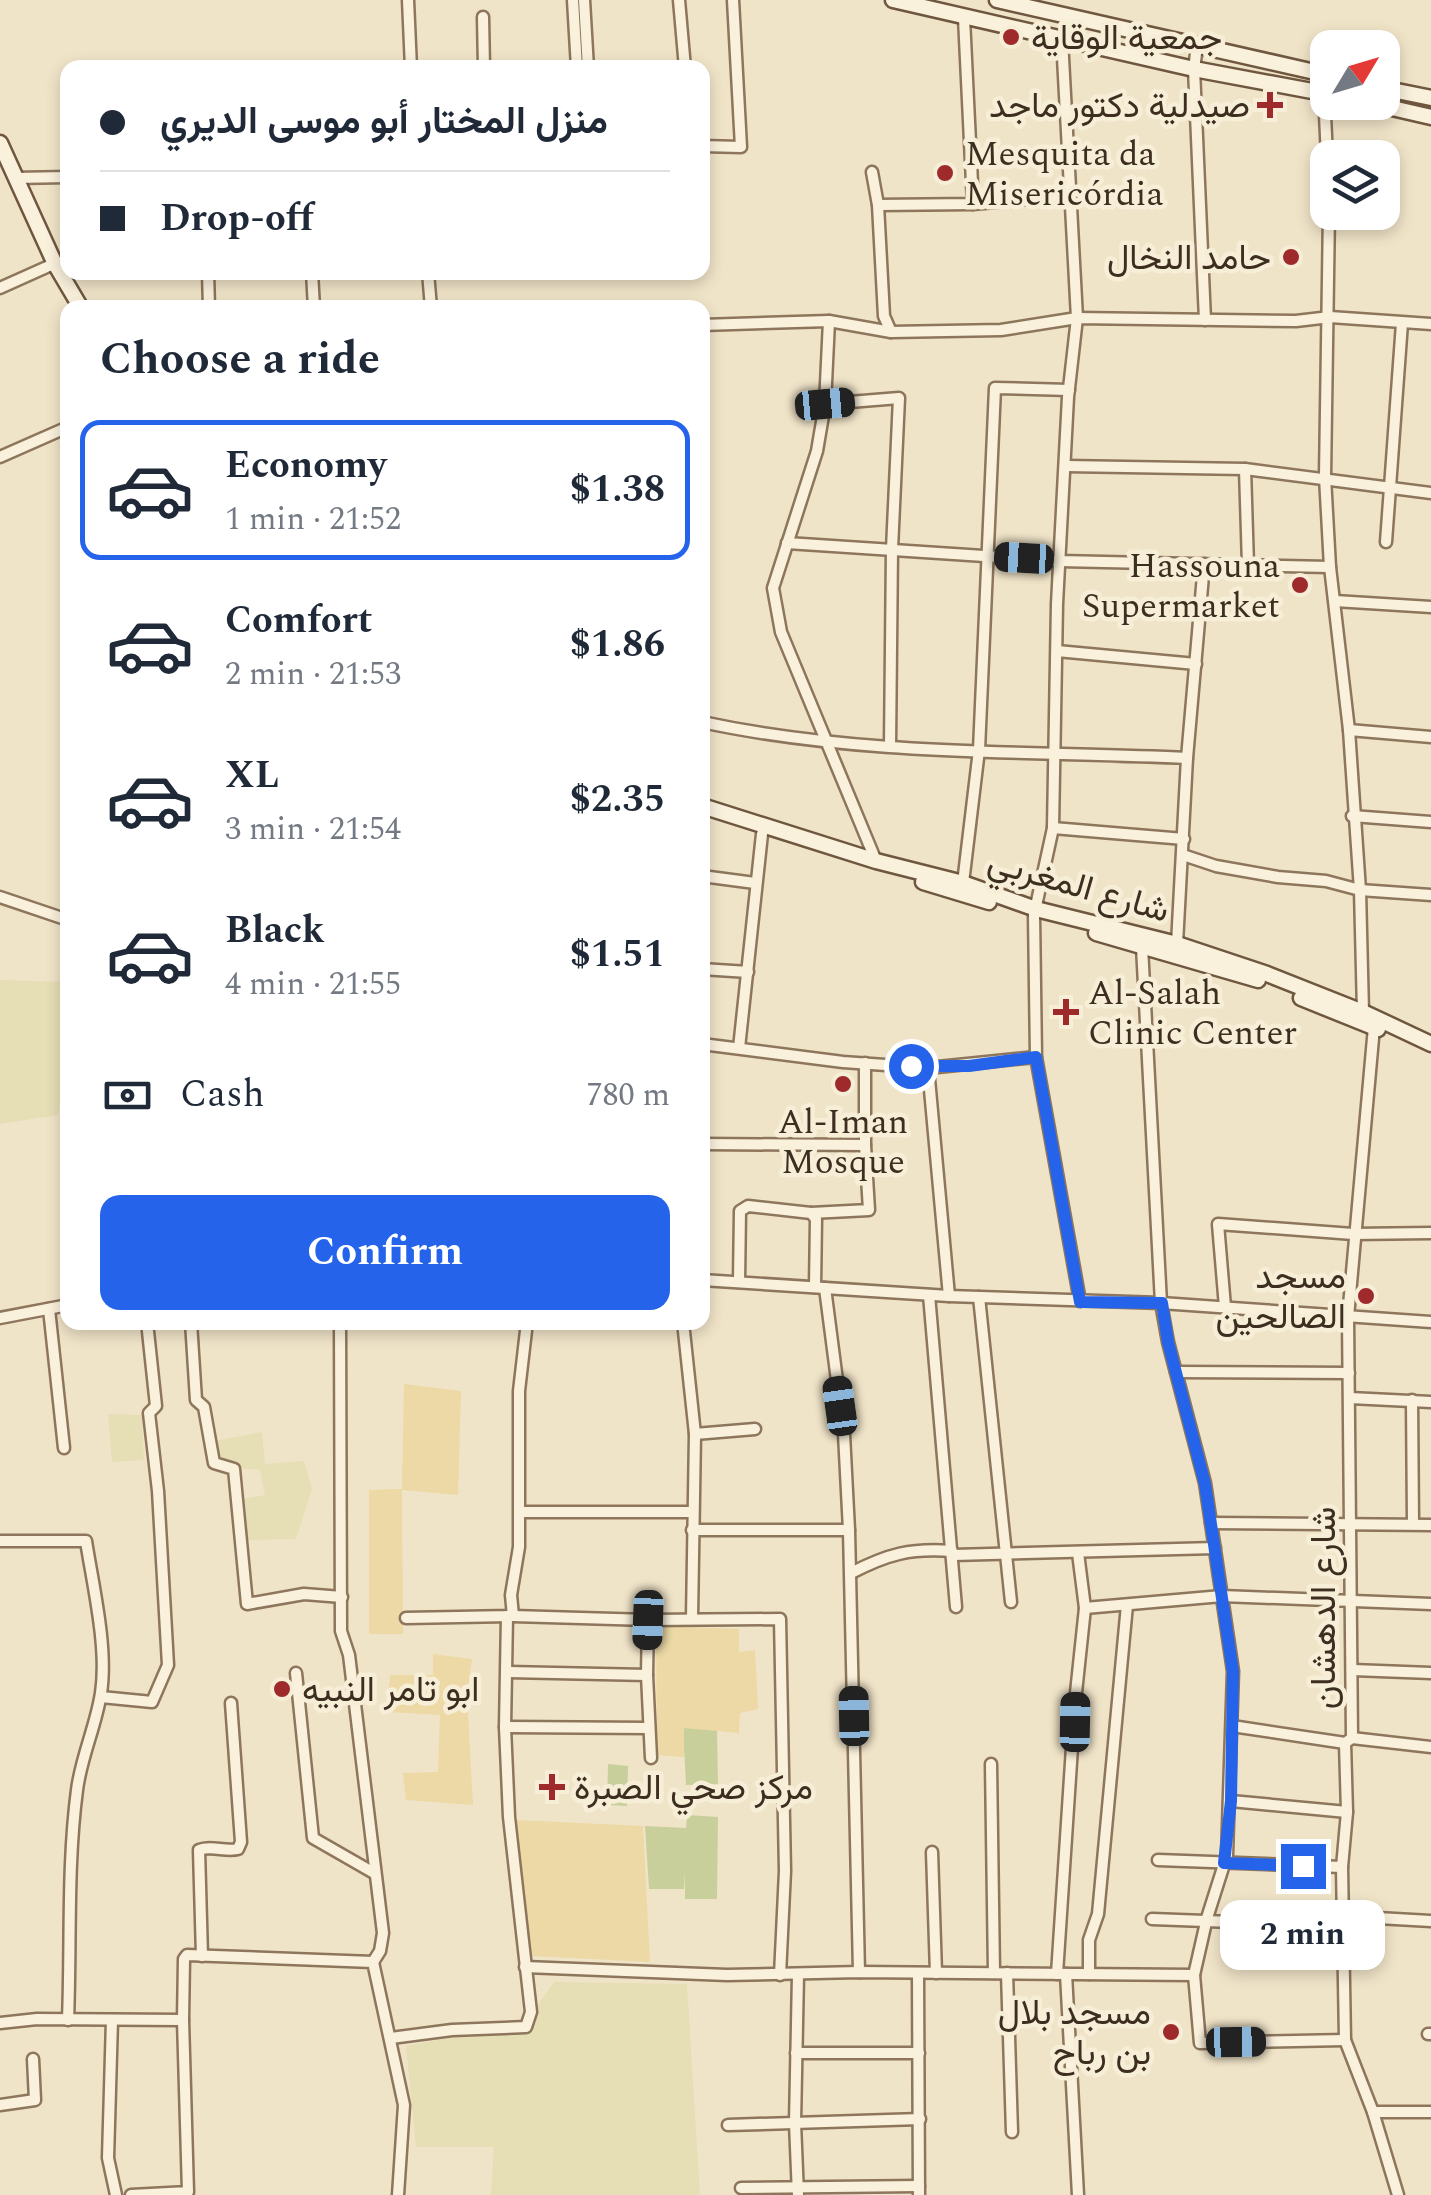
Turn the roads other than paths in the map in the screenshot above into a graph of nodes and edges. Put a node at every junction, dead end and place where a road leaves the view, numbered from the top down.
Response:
1 (408, 0) edge
2 (574, 0) edge
3 (584, 0) edge
4 (679, 0) edge
5 (733, 0) edge
6 (997, 0) edge
7 (901, 1) edge
8 (1056, 6) edge
9 (483, 17) dead end
10 (964, 18) junction
11 (1062, 40) junction
12 (1197, 46) junction
13 (412, 60) edge
14 (484, 60) edge
15 (577, 60) edge
16 (588, 60) edge
17 (684, 60) edge
18 (1194, 69) junction
19 (1310, 71) edge
20 (1310, 91) edge
21 (1400, 92) edge
22 (1431, 98) edge
23 (1400, 109) edge
24 (1431, 116) edge
25 (0, 143) edge
26 (710, 146) edge
27 (0, 160) edge
28 (872, 172) dead end
29 (60, 176) edge
30 (15, 178) junction
31 (1070, 195) junction
32 (974, 204) junction
33 (878, 205) junction
34 (1329, 230) edge
35 (49, 266) junction
36 (60, 272) edge
37 (0, 288) edge
38 (68, 300) edge
39 (1330, 317) junction
40 (1078, 318) junction
41 (1205, 320) junction
42 (829, 321) junction
43 (1402, 323) junction
44 (1431, 324) edge
45 (710, 325) edge
46 (891, 332) junction
47 (1068, 390) junction
48 (825, 404) junction
49 (60, 431) edge
50 (0, 457) edge
51 (1066, 466) junction
52 (1245, 469) junction
53 (1326, 477) junction
54 (1390, 488) junction
55 (1431, 493) edge
56 (1386, 542) dead end
57 (787, 543) junction
58 (892, 549) junction
59 (988, 556) junction
60 (1060, 560) junction
61 (1204, 564) junction
62 (1248, 565) junction
63 (1330, 566) junction
64 (1335, 601) junction
65 (1431, 607) edge
66 (1056, 651) junction
67 (1196, 664) junction
68 (710, 723) edge
69 (1348, 730) junction
70 (1431, 738) edge
71 (824, 740) junction
72 (890, 745) junction
73 (978, 750) junction
74 (1056, 752) junction
75 (1187, 758) junction
76 (710, 809) edge
77 (1352, 816) junction
78 (710, 818) edge
79 (1431, 822) edge
80 (1053, 828) junction
81 (762, 834) junction
82 (1184, 839) junction
83 (1183, 855) junction
84 (876, 861) junction
85 (710, 877) edge
86 (755, 883) junction
87 (963, 884) junction
88 (1360, 890) junction
89 (1431, 895) edge
90 (0, 897) edge
91 (1035, 912) junction
92 (60, 917) edge
93 (1178, 944) junction
94 (1142, 947) junction
95 (710, 970) edge
96 (748, 972) junction
97 (1363, 1012) junction
98 (1374, 1027) junction
99 (1431, 1044) edge
100 (710, 1045) edge
101 (739, 1048) junction
102 (1431, 1052) edge
103 (1036, 1057) junction
104 (866, 1063) junction
105 (928, 1068) junction
106 (710, 1144) edge
107 (865, 1145) junction
108 (811, 1213) junction
109 (1431, 1233) edge
110 (1353, 1234) junction
111 (710, 1280) edge
112 (739, 1282) junction
113 (820, 1288) junction
114 (929, 1295) junction
115 (949, 1296) junction
116 (979, 1297) junction
117 (1080, 1302) junction
118 (1162, 1303) junction
119 (60, 1307) edge
120 (1225, 1307) junction
121 (49, 1309) junction
122 (1348, 1317) junction
123 (0, 1318) edge
124 (1431, 1322) edge
125 (148, 1330) edge
126 (192, 1330) edge
127 (340, 1330) edge
128 (527, 1330) edge
129 (685, 1330) edge
130 (1176, 1372) junction
131 (1349, 1373) junction
132 (1350, 1398) junction
133 (1412, 1400) junction
134 (1431, 1402) edge
135 (755, 1429) dead end
136 (694, 1434) junction
137 (64, 1448) dead end
138 (520, 1512) junction
139 (692, 1512) junction
140 (1211, 1523) junction
141 (1350, 1523) junction
142 (1412, 1524) junction
143 (1431, 1525) edge
144 (692, 1530) junction
145 (849, 1530) junction
146 (0, 1541) edge
147 (1215, 1548) junction
148 (952, 1553) junction
149 (1005, 1553) junction
150 (1078, 1553) junction
151 (851, 1572) junction
152 (1222, 1596) junction
153 (342, 1597) junction
154 (1348, 1598) junction
155 (1011, 1602) dead end
156 (1431, 1604) edge
157 (1127, 1605) junction
158 (956, 1607) dead end
159 (1085, 1608) junction
160 (510, 1616) junction
161 (406, 1618) dead end
162 (692, 1618) junction
163 (648, 1620) junction
164 (1353, 1670) junction
165 (507, 1672) junction
166 (296, 1673) dead end
167 (1431, 1673) edge
168 (647, 1674) junction
169 (101, 1697) junction
170 (232, 1704) dead end
171 (1232, 1726) junction
172 (505, 1727) junction
173 (650, 1728) junction
174 (1348, 1741) junction
175 (1431, 1747) edge
176 (651, 1758) dead end
177 (991, 1764) dead end
178 (1231, 1801) junction
179 (1347, 1812) junction
180 (932, 1852) dead end
181 (1158, 1860) dead end
182 (1224, 1863) junction
183 (1342, 1867) junction
184 (374, 1872) junction
185 (1152, 1918) dead end
186 (1207, 1918) junction
187 (1342, 1921) junction
188 (1431, 1921) edge
189 (202, 1956) junction
190 (373, 1962) junction
191 (525, 1967) junction
192 (858, 1972) junction
193 (918, 1973) junction
194 (936, 1973) junction
195 (994, 1973) junction
196 (1007, 1973) junction
197 (1062, 1974) junction
198 (1089, 1974) junction
199 (780, 1975) junction
200 (798, 1975) junction
201 (1194, 1975) junction
202 (68, 2020) junction
203 (112, 2020) junction
204 (184, 2020) junction
205 (0, 2023) edge
206 (390, 2038) junction
207 (1345, 2040) junction
208 (796, 2053) junction
209 (919, 2053) junction
210 (33, 2059) dead end
211 (0, 2105) edge
212 (1373, 2112) junction
213 (1431, 2112) edge
214 (920, 2120) junction
215 (795, 2123) junction
216 (728, 2125) dead end
217 (1012, 2132) dead end
218 (740, 2188) dead end
219 (798, 2190) edge
220 (919, 2190) edge
221 (116, 2195) edge
222 (132, 2195) edge
223 (398, 2195) edge
224 (1078, 2195) edge
225 (1398, 2195) edge

1 - 13 street
2 - 15 street
3 - 16 street
4 - 17 street
5 - 26 street
6 - 8 main road
7 - 10 main road
8 - 12 main road
9 - 14 street
10 - 11 main road
10 - 32 street
11 - 18 main road
11 - 31 street
12 - 18 street
12 - 19 main road
18 - 20 main road
18 - 41 street
21 - 22 main road
23 - 24 main road
25 - 30 main road
27 - 35 main road
28 - 33 street
29 - 30 street
30 - 36 main road
31 - 32 street
31 - 40 street
32 - 33 street
33 - 46 street
34 - 39 street
35 - 37 street
35 - 38 main road
39 - 41 street
39 - 43 street
39 - 53 street
40 - 41 street
40 - 46 street
40 - 47 street
42 - 45 street
42 - 46 street
42 - 48 street
43 - 44 street
43 - 54 street
47 - 51 street
47 - 59 street
48 - 57 street
48 - 58 street
49 - 50 street
51 - 52 street
51 - 60 street
52 - 53 street
52 - 62 street
53 - 54 street
53 - 63 street
54 - 55 street
54 - 56 street
57 - 58 street
57 - 71 street
58 - 59 street
58 - 72 street
59 - 60 street
59 - 73 street
60 - 61 street
60 - 66 street
61 - 62 street
61 - 67 street
62 - 63 street
63 - 64 street
64 - 65 street
64 - 69 street
66 - 67 street
66 - 74 street
67 - 75 street
68 - 71 street
69 - 70 street
69 - 77 street
71 - 72 street
71 - 84 street
72 - 73 street
73 - 74 street
73 - 87 street
74 - 75 street
74 - 80 street
75 - 82 street
76 - 84 main road, شارع المغربي
77 - 79 street
77 - 88 street
78 - 81 main road, شارع المغربي
80 - 82 street
80 - 91 street
81 - 86 street
81 - 91 main road, شارع المغربي
82 - 83 street
83 - 88 street
83 - 93 street
84 - 87 main road, شارع المغربي
85 - 86 street
86 - 96 street
87 - 91 main road, شارع المغربي
88 - 89 street
88 - 97 street
90 - 92 street
91 - 93 main road, شارع المغربي
91 - 94 main road, شارع المغربي
91 - 103 street
93 - 97 main road, شارع المغربي
94 - 98 main road, شارع المغربي
94 - 118 street
95 - 96 street
96 - 101 street
97 - 98 street
97 - 99 main road, شارع المغربي
98 - 102 main road, شارع المغربي
98 - 110 street, شارع الدهشان
100 - 101 street
101 - 104 street
103 - 105 street
103 - 117 street
104 - 105 street
104 - 107 street
105 - 115 street
106 - 107 street
107 - 108 street
108 - 112 street
108 - 113 street
109 - 110 street
110 - 120 street
110 - 122 street, شارع الدهشان
111 - 112 street
112 - 113 street
113 - 114 street
113 - 145 street
114 - 115 street
114 - 148 street
115 - 116 street
116 - 117 street
116 - 149 street
117 - 118 street
118 - 120 street
118 - 130 street
119 - 121 street
120 - 122 street
121 - 123 street
121 - 137 street
122 - 124 street
122 - 131 street, شارع الدهشان
125 - 169 street
126 - 153 street
127 - 153 street
128 - 138 street
129 - 136 street
130 - 131 street
130 - 140 street
131 - 132 street, شارع الدهشان
132 - 133 street
132 - 141 street, شارع الدهشان
133 - 134 street
133 - 142 street
135 - 136 street
136 - 139 street
138 - 139 street
138 - 160 street
139 - 144 street
140 - 141 street
140 - 147 street
141 - 142 street
141 - 154 street, شارع الدهشان
142 - 143 street
144 - 145 street
144 - 162 street
145 - 151 street
146 - 169 street
147 - 150 street
147 - 152 street
148 - 149 street
148 - 151 street
148 - 158 street
149 - 150 street
149 - 155 street
150 - 159 street
151 - 192 street
152 - 154 street
152 - 157 street
152 - 171 street
153 - 184 street
154 - 156 street
154 - 164 street, شارع الدهشان
157 - 159 street
157 - 198 street
159 - 197 street
160 - 161 street
160 - 163 street
160 - 165 street
162 - 163 street
162 - 199 street
163 - 168 street
164 - 167 street
164 - 174 street, شارع الدهشان
165 - 168 street
165 - 172 street
166 - 184 street
168 - 173 street
169 - 202 street
170 - 189 street
171 - 174 street
171 - 178 street
172 - 173 street
172 - 191 street
173 - 176 street
174 - 175 street
174 - 179 street, شارع الدهشان
177 - 195 street
178 - 179 street
178 - 182 street
179 - 183 street, شارع الدهشان
180 - 194 street
181 - 182 street
182 - 183 street
182 - 186 street
183 - 187 street, شارع الدهشان
184 - 190 street
185 - 186 street
186 - 187 street
186 - 201 street
187 - 188 street
187 - 207 street, شارع الدهشان
189 - 190 street
189 - 204 street
190 - 206 street
191 - 199 street
191 - 206 street
192 - 193 street
192 - 200 street
193 - 194 street
193 - 209 street
194 - 195 street
195 - 196 street
196 - 197 street
196 - 217 street
197 - 198 street
197 - 224 street
198 - 201 street
199 - 200 street
200 - 208 street
201 - 207 street
202 - 203 street
202 - 205 street
203 - 204 street
203 - 221 street
204 - 222 street
206 - 223 street
207 - 212 street, شارع الدهشان
208 - 209 street
208 - 215 street
209 - 214 street
210 - 211 street
212 - 213 street
212 - 225 street, شارع الدهشان
214 - 215 street
214 - 220 street
215 - 216 street
215 - 219 street
218 - 219 street
219 - 220 street

